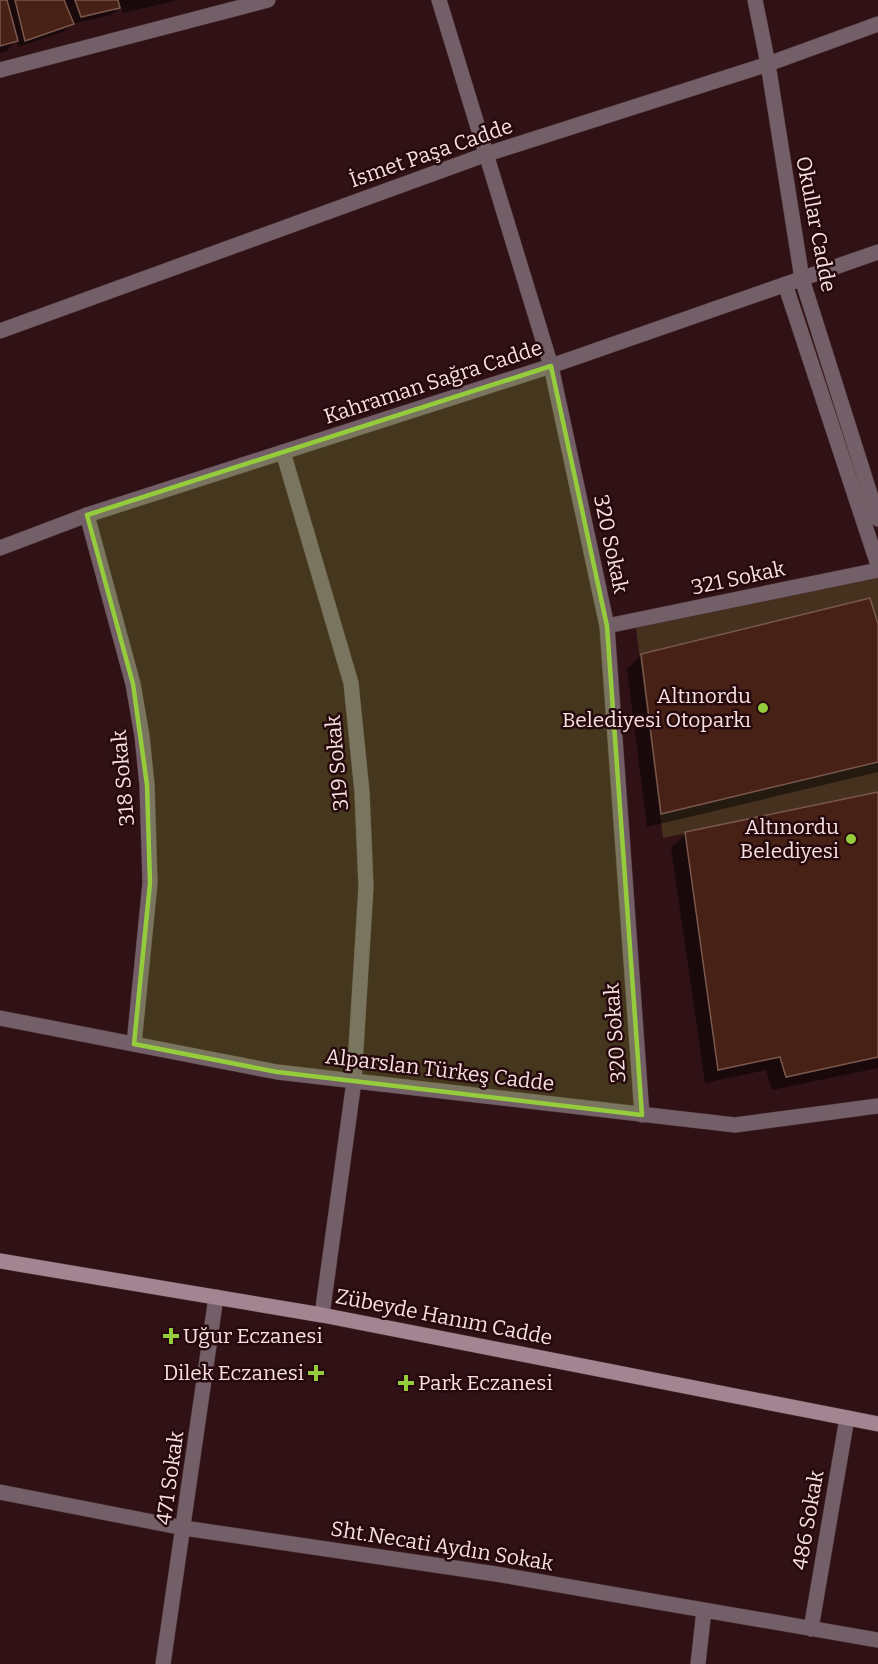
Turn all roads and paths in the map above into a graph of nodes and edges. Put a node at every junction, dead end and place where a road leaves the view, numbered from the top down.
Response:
1 (268, 0) edge
2 (440, 0) edge
3 (755, 0) edge
4 (878, 24) edge
5 (768, 64) junction
6 (0, 70) edge
7 (487, 154) junction
8 (878, 252) edge
9 (802, 279) junction
10 (785, 284) junction
11 (0, 331) edge
12 (551, 366) junction
13 (283, 452) junction
14 (87, 515) junction
15 (878, 519) edge
16 (0, 548) edge
17 (878, 565) edge
18 (878, 570) edge
19 (607, 626) junction
20 (0, 1018) edge
21 (134, 1044) junction
22 (354, 1081) junction
23 (878, 1106) edge
24 (642, 1114) junction
25 (0, 1260) edge
26 (216, 1297) junction
27 (322, 1315) junction
28 (847, 1418) junction
29 (878, 1424) edge
30 (0, 1492) edge
31 (184, 1528) junction
32 (704, 1610) junction
33 (811, 1629) junction
34 (878, 1640) edge
35 (164, 1664) edge
36 (698, 1664) edge

1 - 6 street
2 - 7 street, 320 Sokak
3 - 5 street, Okullar Cadde
4 - 5 street, İsmet Paşa Cadde
5 - 7 street, İsmet Paşa Cadde
5 - 9 street, Okullar Cadde
7 - 11 street, İsmet Paşa Cadde
7 - 12 street, 320 Sokak
8 - 9 street, Kahraman Sağra Cadde
9 - 10 street, Kahraman Sağra Cadde
9 - 15 street, Okullar Cadde
10 - 12 street, Kahraman Sağra Cadde
10 - 17 street
12 - 13 street, Kahraman Sağra Cadde
12 - 19 street, 320 Sokak
13 - 14 street, Kahraman Sağra Cadde
13 - 22 street, 319 Sokak
14 - 16 street, Kahraman Sağra Cadde
14 - 21 street, 318 Sokak
18 - 19 street, 321 Sokak
19 - 24 street, 320 Sokak
20 - 21 street, Alparslan Türkeş Cadde
21 - 22 street, Alparslan Türkeş Cadde
22 - 24 street, Alparslan Türkeş Cadde
22 - 27 street, 319 Sokak
23 - 24 street, Alparslan Türkeş Cadde
25 - 26 main road, Zübeyde Hanım Cadde
26 - 27 main road, Zübeyde Hanım Cadde
26 - 31 street, 471 Sokak
27 - 28 main road, Zübeyde Hanım Cadde
28 - 29 main road, Zübeyde Hanım Cadde
28 - 33 street, 486 Sokak
30 - 31 street, Sht.Necati Aydın Sokak
31 - 32 street, Sht.Necati Aydın Sokak
31 - 35 street, 471 Sokak
32 - 33 street, Sht.Necati Aydın Sokak
32 - 36 street
33 - 34 street, Sht.Necati Aydın Sokak

